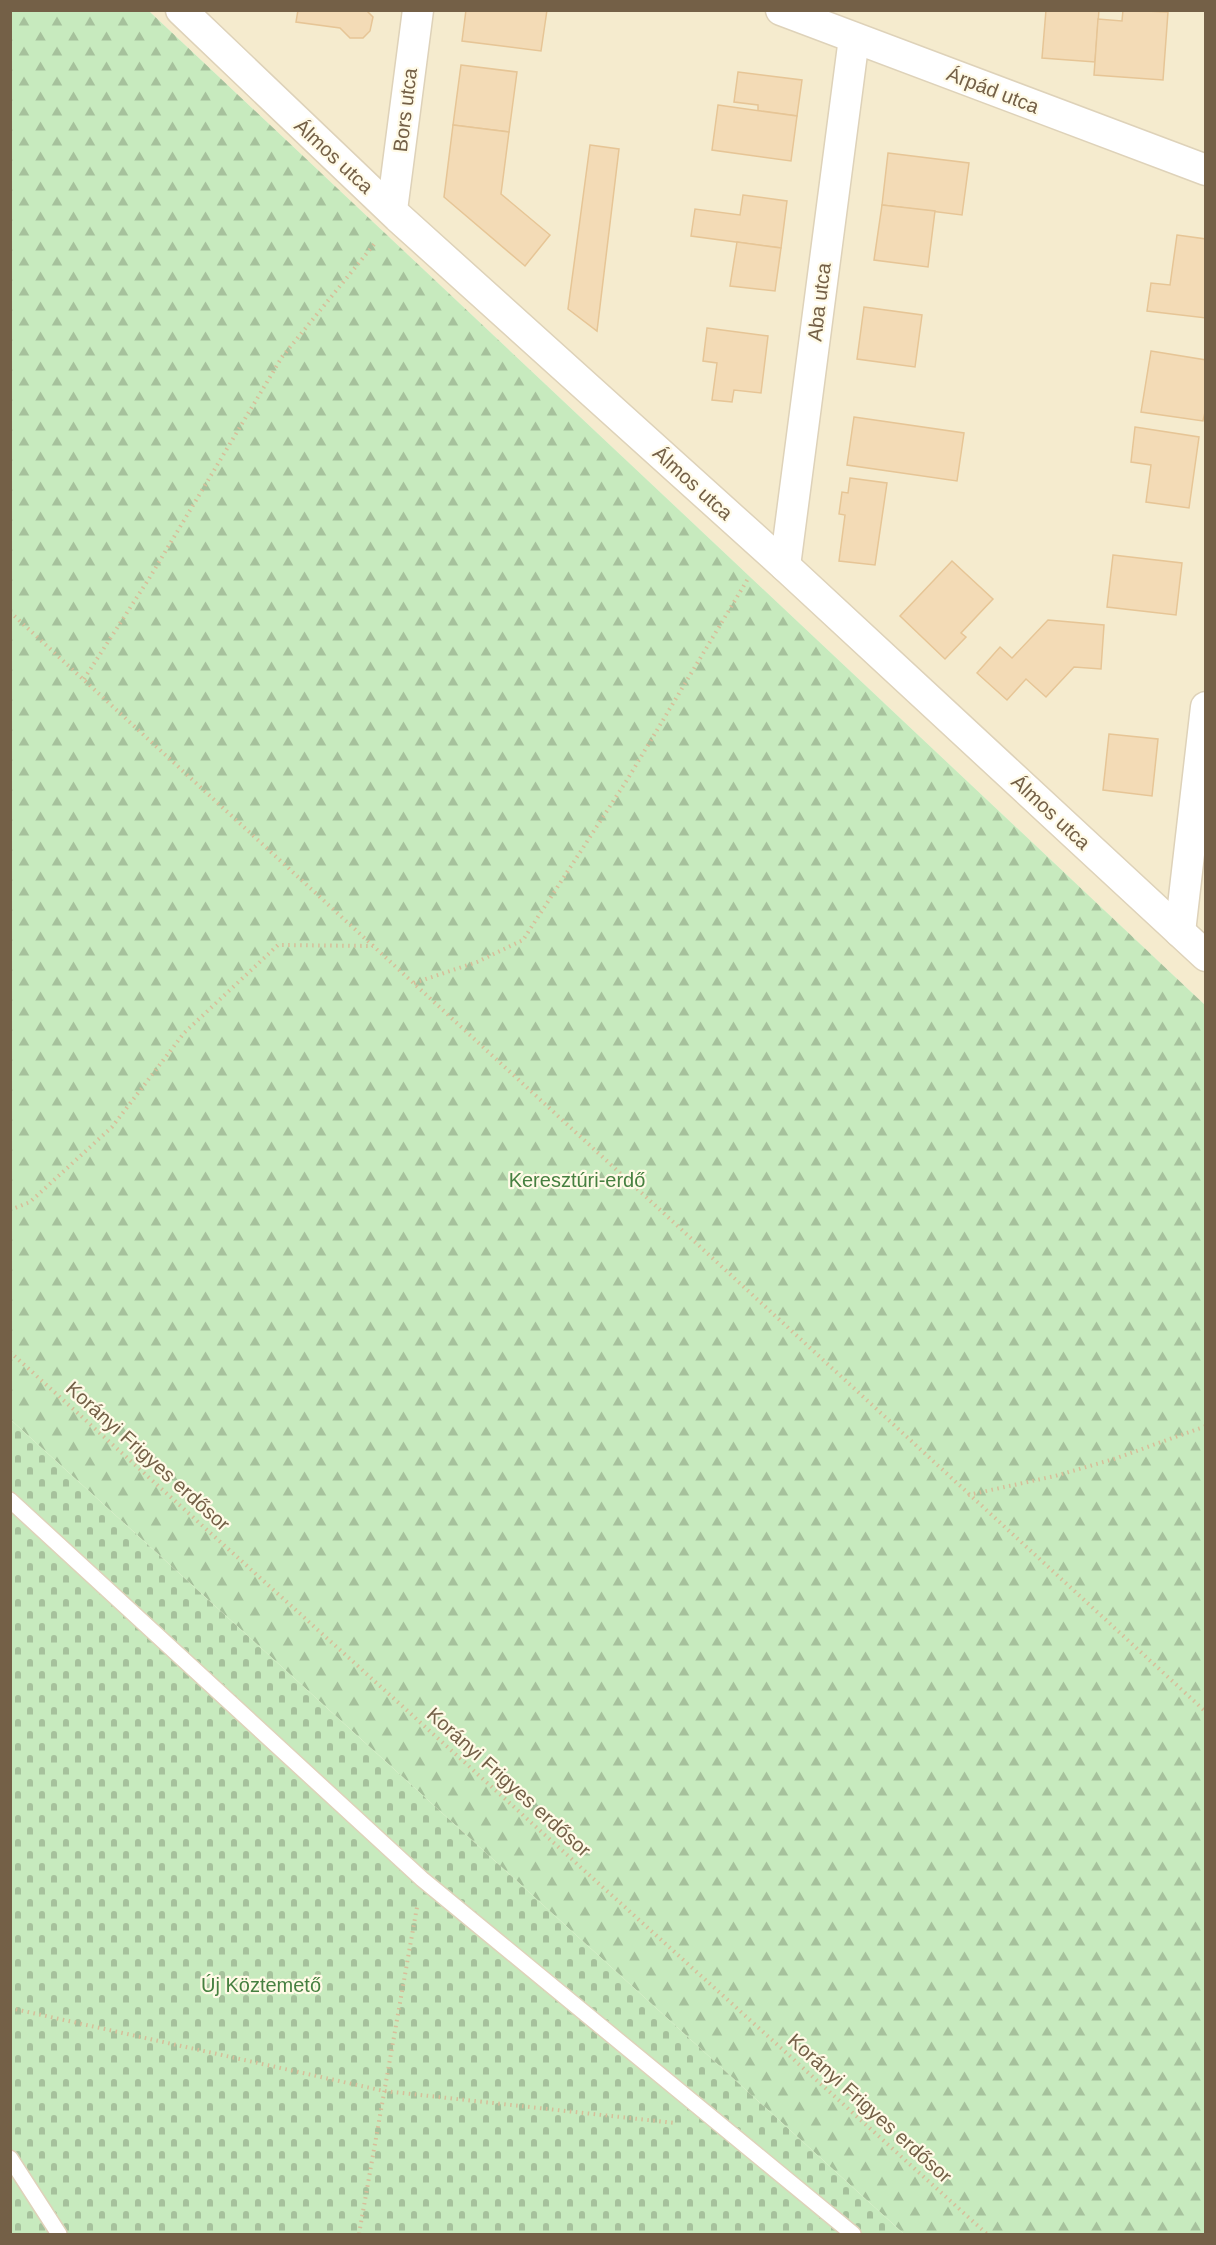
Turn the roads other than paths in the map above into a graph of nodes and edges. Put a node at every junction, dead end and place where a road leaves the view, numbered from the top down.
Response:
1 (181, 10) edge
2 (418, 10) edge
3 (781, 10) edge
4 (854, 38) junction
5 (1206, 170) edge
6 (395, 214) junction
7 (775, 557) junction
8 (1206, 707) edge
9 (1180, 932) junction
10 (1206, 956) edge
11 (10, 1500) edge
12 (10, 2158) edge
13 (59, 2235) edge
14 (853, 2235) edge

1 - 6 street, Álmos utca
2 - 6 street, Bors utca
3 - 4 street, Árpád utca
4 - 5 street, Árpád utca
4 - 7 street, Aba utca
6 - 7 street, Álmos utca
7 - 9 street, Álmos utca
8 - 9 street
9 - 10 street, Álmos utca
11 - 14 lane
12 - 13 lane

